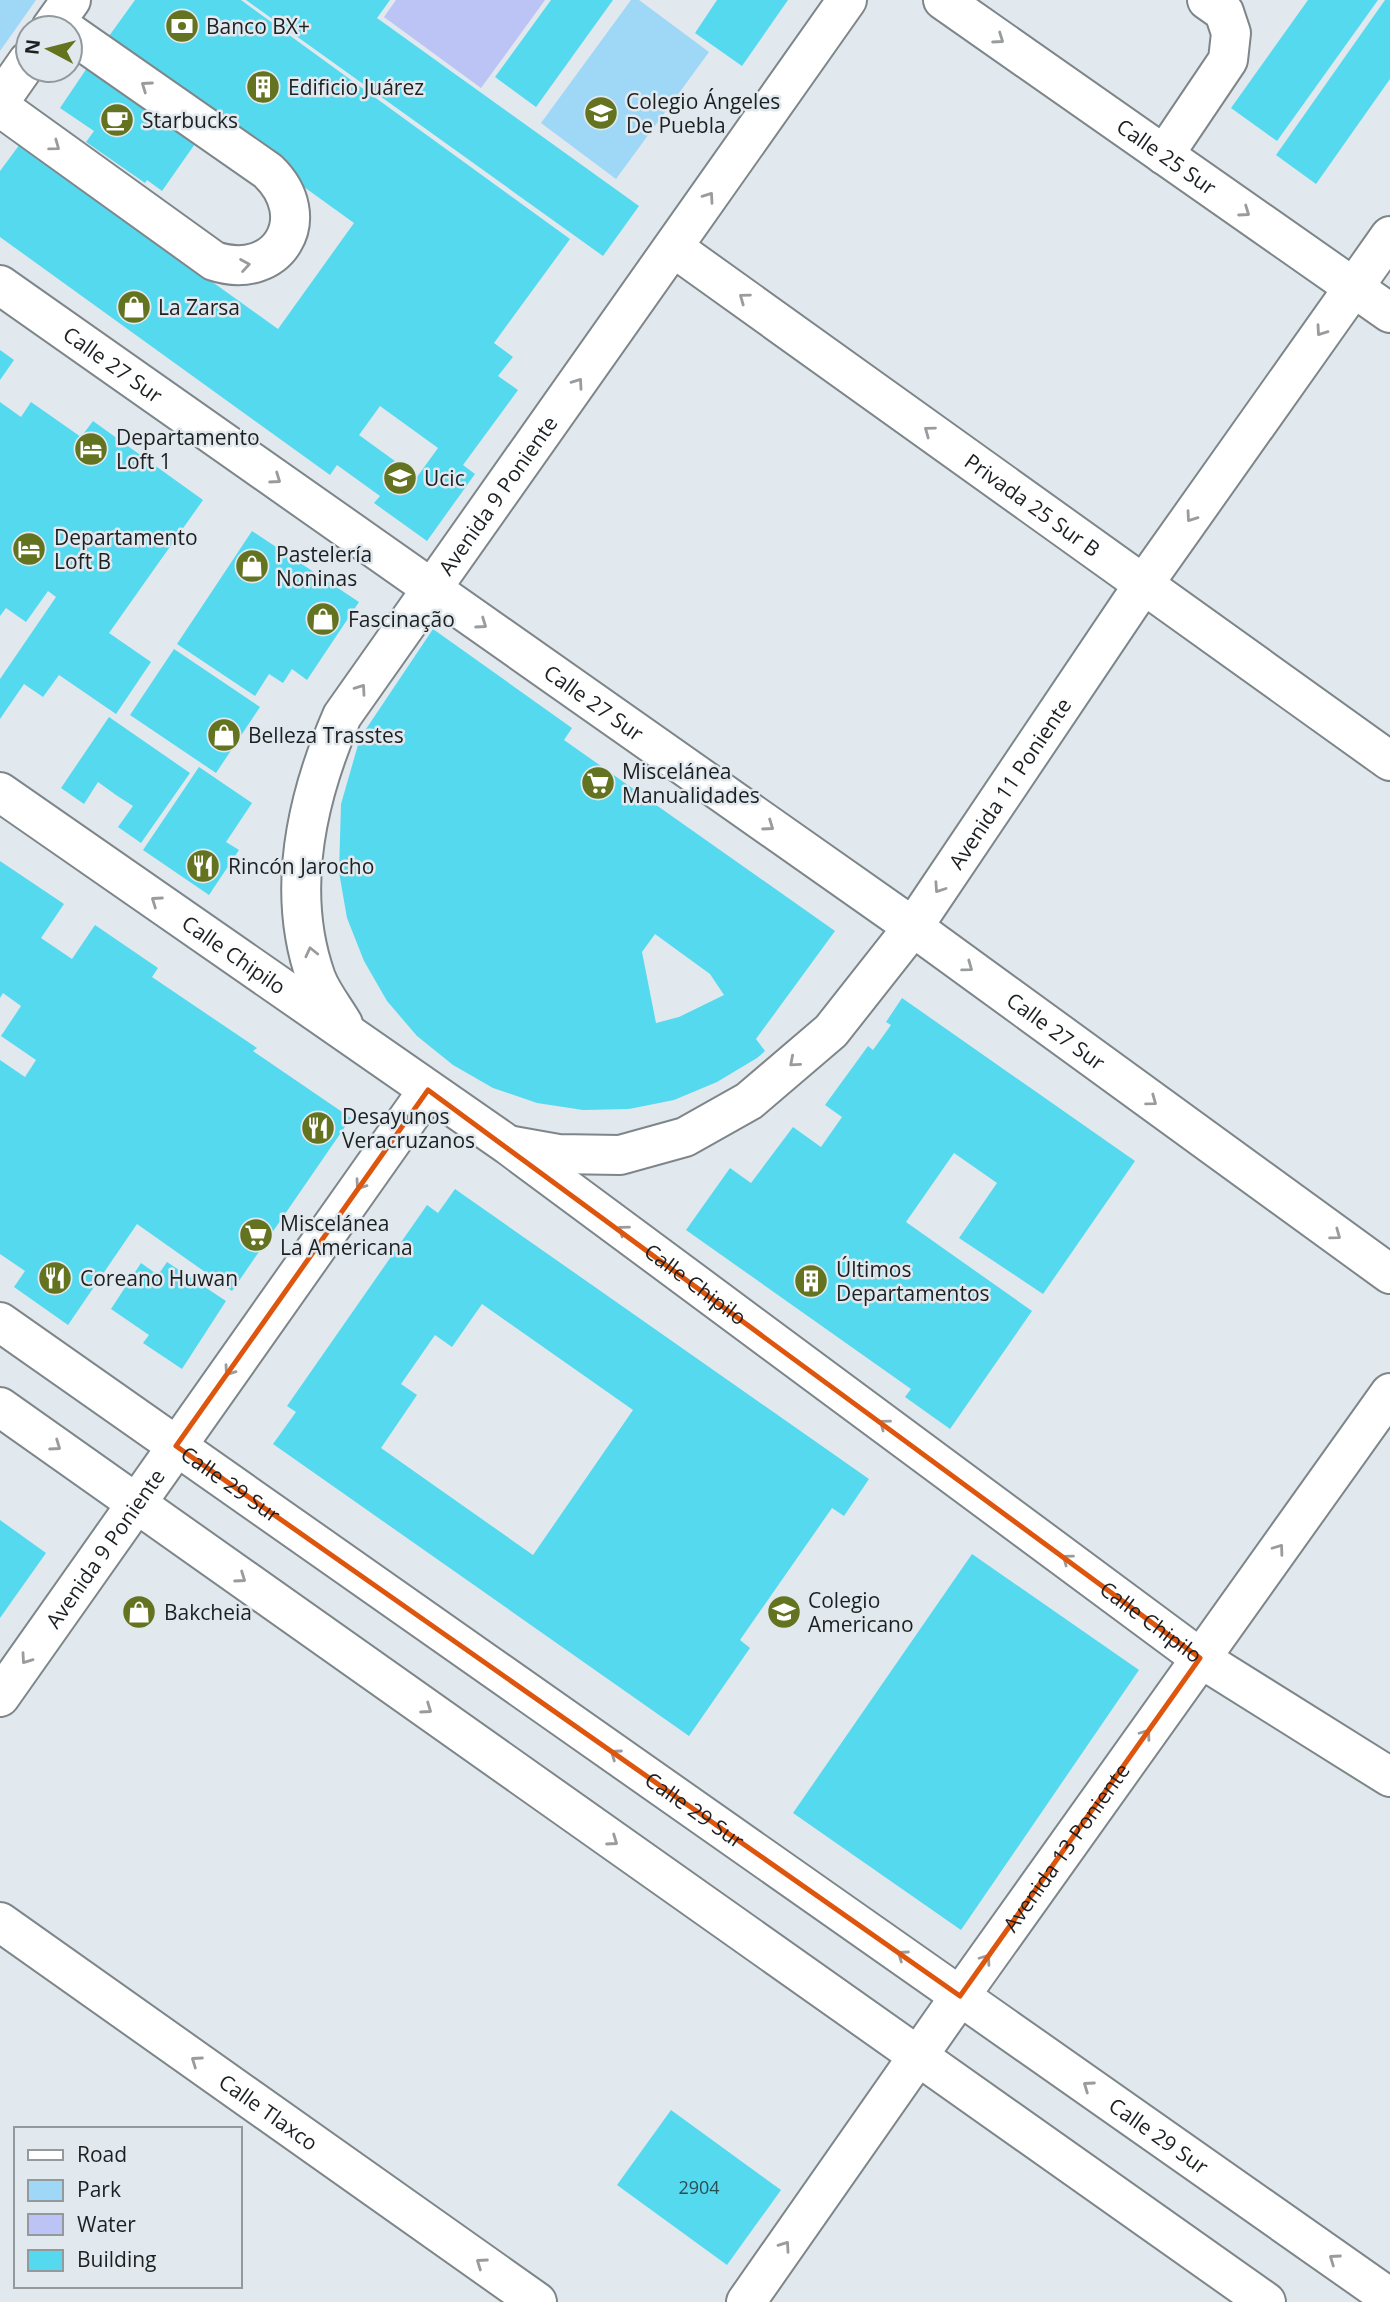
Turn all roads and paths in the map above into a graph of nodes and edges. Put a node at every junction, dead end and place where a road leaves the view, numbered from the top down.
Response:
1 (848, 0) edge
2 (943, 0) edge
3 (1207, 0) edge
4 (84, 38) edge
5 (14, 82) edge
6 (0, 104) edge
7 (1164, 155) junction
8 (1390, 236) edge
9 (674, 248) junction
10 (0, 285) edge
11 (1353, 287) junction
12 (1390, 313) edge
13 (1143, 585) junction
14 (432, 589) junction
15 (1390, 761) edge
16 (0, 792) edge
17 (912, 927) junction
18 (350, 1035) junction
19 (428, 1090) junction
20 (508, 1145) junction
21 (1390, 1274) edge
22 (0, 1321) edge
23 (1390, 1393) edge
24 (0, 1407) edge
25 (176, 1446) junction
26 (136, 1503) junction
27 (1200, 1658) junction
28 (0, 1697) edge
29 (1390, 1777) edge
30 (0, 1922) edge
31 (960, 1996) junction
32 (918, 2056) junction
33 (1390, 2298) edge
34 (537, 2302) edge
35 (746, 2302) edge
36 (1266, 2302) edge

9 -> 1 street, Avenida 9 Poniente
2 -> 7 street, Calle 25 Sur
3 - 7 street
6 -> 4 street
5 - 6 street
7 -> 11 street, Calle 25 Sur
8 - 11 street, Avenida 11 Poniente
13 -> 9 street, Privada 25 Sur B
14 -> 9 street, Avenida 9 Poniente
10 -> 14 street, Calle 27 Sur
11 - 12 street, Calle 25 Sur
11 -> 13 street, Avenida 11 Poniente
13 - 15 street, Privada 25 Sur B
13 -> 17 street, Avenida 11 Poniente
14 -> 17 street, Calle 27 Sur
18 -> 14 street, Avenida 9 Poniente
18 -> 16 street, Calle Chipilo
17 -> 20 street, Avenida 11 Poniente
17 -> 21 street, Calle 27 Sur
18 - 19 street, Calle Chipilo
19 - 20 street, Calle Chipilo
19 -> 25 street, Avenida 9 Poniente
27 -> 20 street, Calle Chipilo
22 - 25 street, Calle 29 Sur
27 -> 23 street, Avenida 13 Poniente
24 -> 26 street
25 - 26 street, Avenida 9 Poniente
31 -> 25 street, Calle 29 Sur
26 -> 28 street, Avenida 9 Poniente
26 -> 32 street
27 - 29 street, Calle Chipilo
31 -> 27 street, Avenida 13 Poniente
34 -> 30 street, Calle Tlaxco
31 - 32 street, Avenida 13 Poniente
33 -> 31 street, Calle 29 Sur
35 -> 32 street, Avenida 13 Poniente
32 - 36 street

